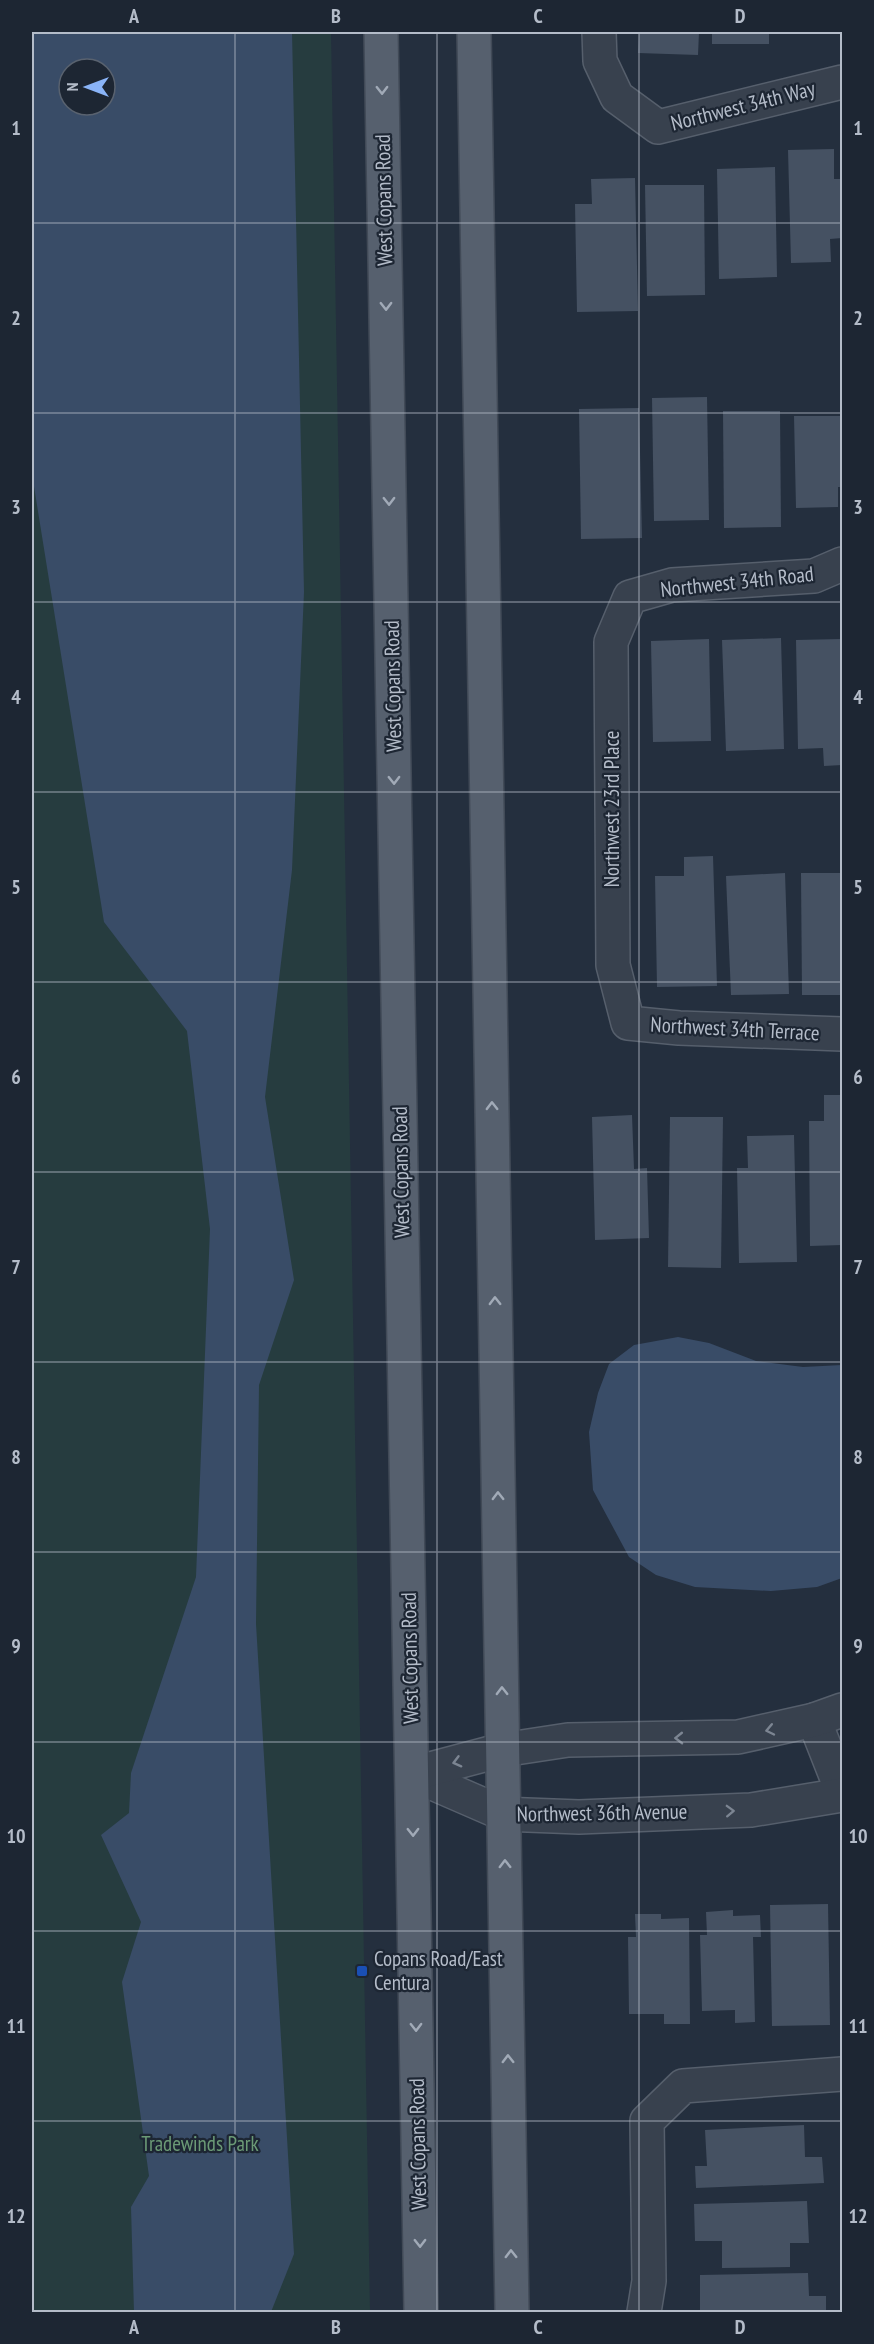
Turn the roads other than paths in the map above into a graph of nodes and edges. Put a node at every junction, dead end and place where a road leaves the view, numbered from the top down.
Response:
1 (381, 32) edge
2 (474, 32) edge
3 (599, 32) edge
4 (843, 82) edge
5 (843, 564) edge
6 (630, 597) joint
7 (628, 1023) joint
8 (843, 1034) edge
9 (828, 1715) edge
10 (502, 1750) junction
11 (412, 1774) junction
12 (843, 1793) edge
13 (504, 1814) junction
14 (843, 2074) edge
15 (421, 2313) edge
16 (512, 2313) edge
17 (645, 2313) edge

1 -> 11 main road, West Copans Road
10 -> 2 main road
3 - 4 street, Northwest 34th Way
5 - 6 street, Northwest 34th Road
6 - 7 street, Northwest 23rd Place
7 - 8 street, Northwest 34th Terrace
9 -> 10 street
9 - 12 street
10 -> 11 street
10 - 13 main road
11 - 13 street, Northwest 36th Avenue
11 -> 15 main road, West Copans Road
13 -> 12 street, Northwest 36th Avenue
16 -> 13 main road
14 - 17 street

